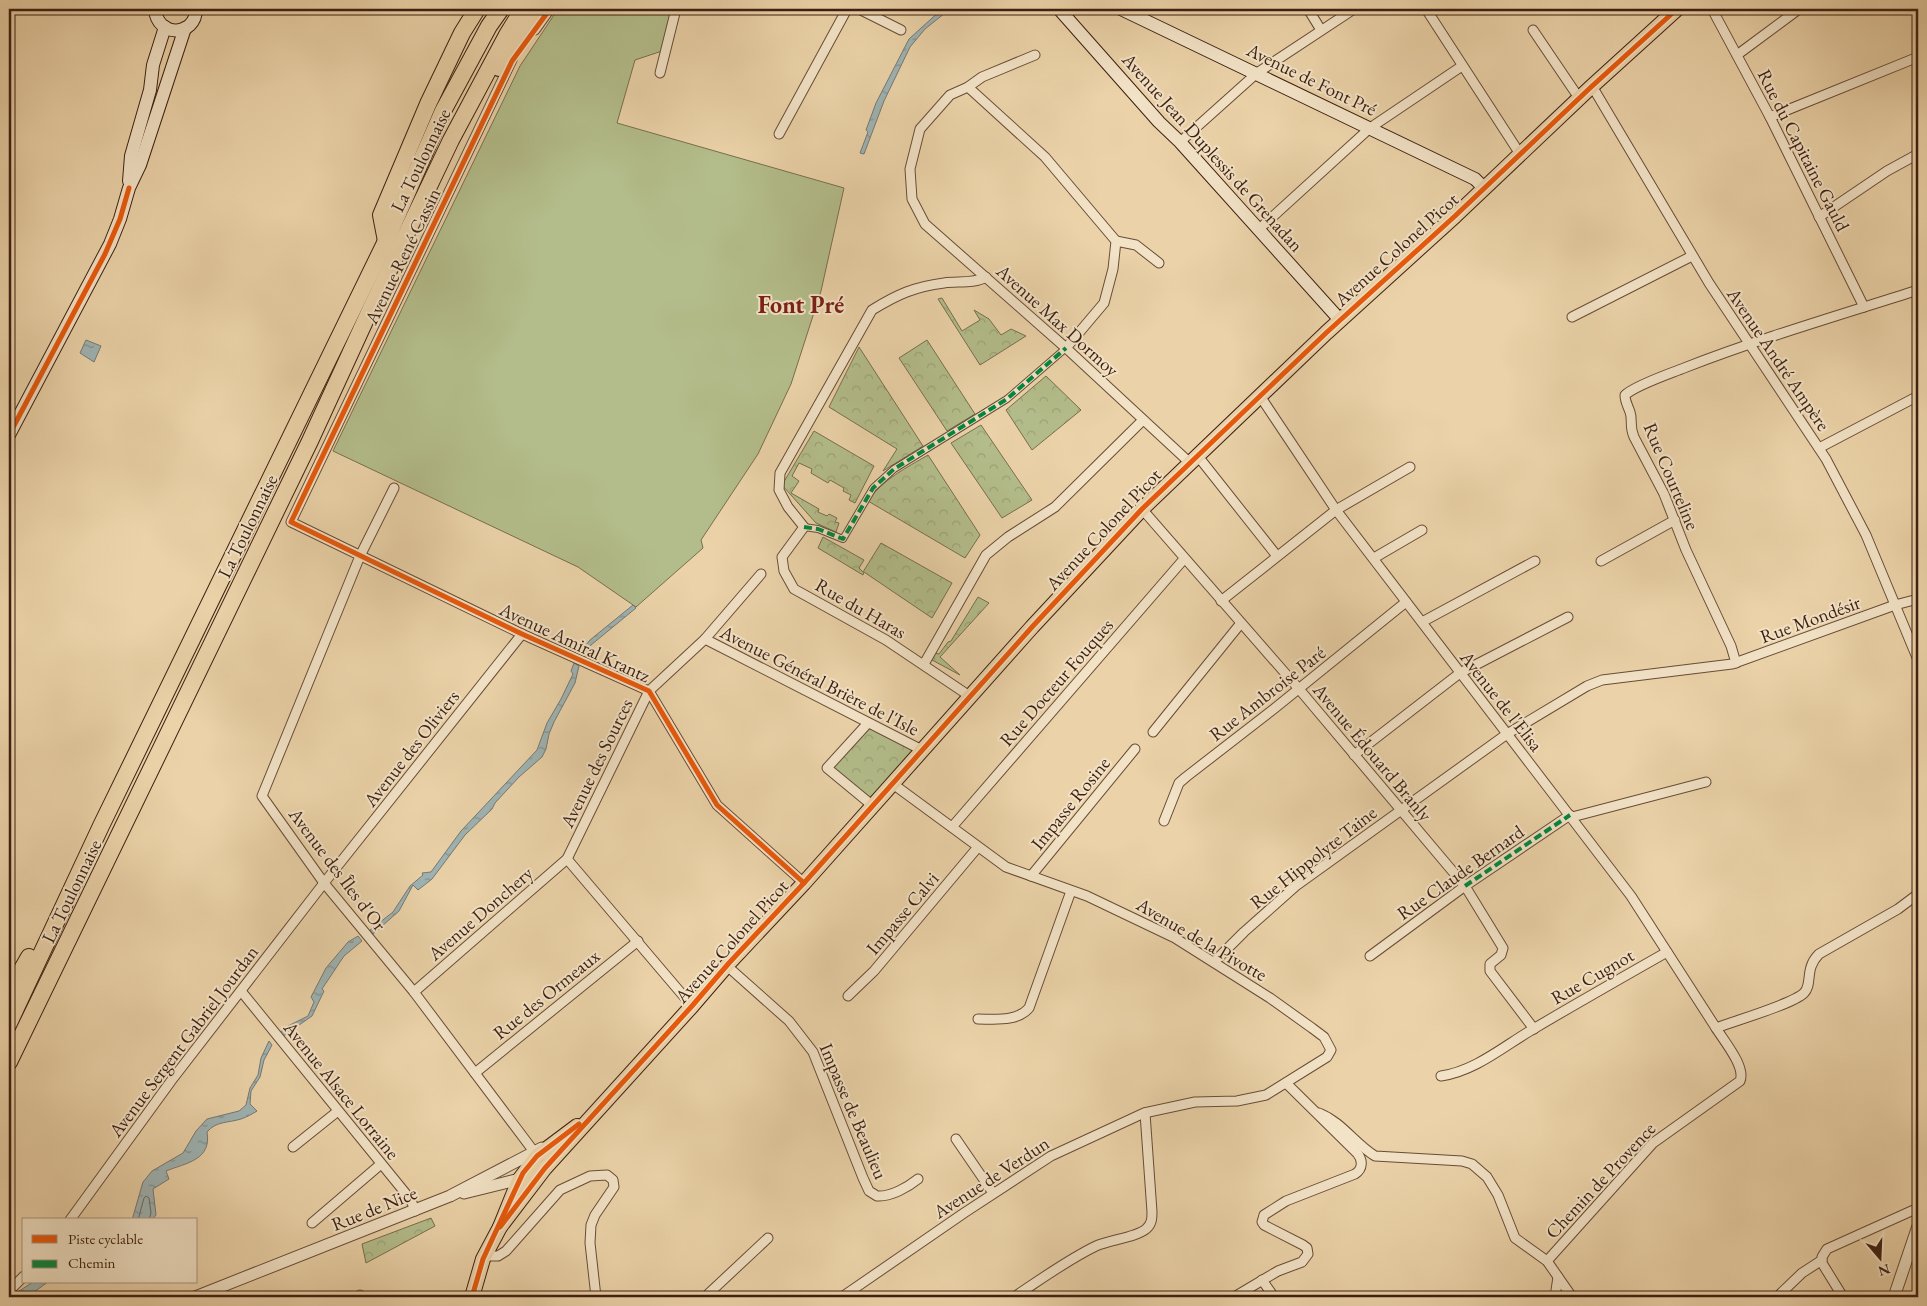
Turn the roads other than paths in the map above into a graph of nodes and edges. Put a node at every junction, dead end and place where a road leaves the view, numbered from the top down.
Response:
1 (155, 9) edge
2 (196, 9) edge
3 (477, 9) edge
4 (500, 9) edge
5 (523, 9) edge
6 (540, 9) edge
7 (550, 9) edge
8 (676, 9) edge
9 (848, 9) edge
10 (860, 9) edge
11 (1059, 9) edge
12 (1121, 9) edge
13 (1308, 9) edge
14 (1354, 9) edge
15 (1426, 9) edge
16 (1677, 9) edge
17 (1712, 9) edge
18 (1800, 9) edge
19 (165, 27) junction
20 (185, 28) junction
21 (901, 30) dead end
22 (1321, 30) junction
23 (1533, 30) dead end
24 (1737, 55) junction
25 (1035, 56) dead end
26 (1918, 56) edge
27 (1462, 66) junction
28 (660, 73) dead end
29 (1257, 74) junction
30 (1592, 86) junction
31 (968, 87) junction
32 (1579, 98) junction
33 (1770, 117) junction
34 (1370, 128) junction
35 (779, 134) dead end
36 (1180, 142) junction
37 (1520, 154) junction
38 (1918, 154) edge
39 (129, 188) junction
40 (1484, 188) junction
41 (1820, 217) junction
42 (1258, 230) junction
43 (1116, 240) junction
44 (386, 241) junction
45 (1692, 256) junction
46 (1159, 263) dead end
47 (986, 277) junction
48 (1918, 290) edge
49 (1864, 307) junction
50 (371, 308) junction
51 (1572, 317) dead end
52 (1340, 320) junction
53 (1748, 344) junction
54 (1066, 348) junction
55 (1260, 396) junction
56 (1918, 396) edge
57 (1143, 420) junction
58 (9, 435) edge
59 (1819, 448) junction
60 (1193, 458) junction
61 (1410, 467) dead end
62 (394, 488) dead end
63 (1142, 509) junction
64 (1336, 510) junction
65 (1676, 520) junction
66 (291, 522) joint
67 (804, 527) junction
68 (1422, 530) dead end
69 (360, 556) junction
70 (1277, 556) junction
71 (1374, 558) junction
72 (1184, 559) junction
73 (1535, 561) dead end
74 (1601, 561) dead end
75 (761, 574) dead end
76 (1918, 599) edge
77 (1221, 601) junction
78 (1406, 602) junction
79 (1895, 605) junction
80 (1568, 617) dead end
81 (1422, 622) junction
82 (1241, 624) junction
83 (522, 634) junction
84 (705, 639) junction
85 (1918, 660) edge
86 (1736, 663) junction
87 (924, 664) junction
88 (1460, 673) junction
89 (1299, 689) junction
90 (649, 691) junction
91 (971, 697) junction
92 (868, 723) junction
93 (1153, 732) dead end
94 (1507, 734) junction
95 (922, 750) junction
96 (1134, 750) dead end
97 (1354, 755) junction
98 (1706, 782) dead end
99 (893, 784) junction
100 (873, 806) junction
101 (1401, 810) junction
102 (1571, 816) junction
103 (1164, 821) dead end
104 (101, 826) junction
105 (952, 828) junction
106 (978, 847) junction
107 (567, 859) junction
108 (1031, 876) junction
109 (324, 883) junction
110 (804, 883) junction
111 (1465, 886) junction
112 (1071, 891) junction
113 (1918, 894) edge
114 (638, 941) junction
115 (1667, 952) junction
116 (1370, 956) dead end
117 (1214, 962) junction
118 (726, 965) junction
119 (241, 991) junction
120 (9, 992) edge
121 (414, 992) junction
122 (848, 996) dead end
123 (692, 1006) junction
124 (978, 1019) dead end
125 (9, 1022) edge
126 (1716, 1028) junction
127 (1534, 1029) junction
128 (9, 1062) edge
129 (475, 1073) junction
130 (1441, 1076) dead end
131 (1286, 1083) junction
132 (338, 1111) junction
133 (595, 1113) junction
134 (1146, 1113) junction
135 (1316, 1113) junction
136 (956, 1139) dead end
137 (293, 1147) dead end
138 (536, 1154) junction
139 (381, 1164) junction
140 (545, 1168) junction
141 (918, 1179) dead end
142 (519, 1180) junction
143 (489, 1187) junction
144 (993, 1193) junction
145 (450, 1196) junction
146 (508, 1204) junction
147 (1918, 1208) edge
148 (415, 1210) junction
149 (71, 1218) edge
150 (312, 1223) dead end
151 (1918, 1226) edge
152 (500, 1227) junction
153 (768, 1238) dead end
154 (485, 1256) junction
155 (1822, 1260) junction
156 (1547, 1261) junction
157 (1558, 1277) junction
158 (22, 1278) edge
159 (1262, 1280) junction
160 (9, 1291) edge
161 (195, 1297) edge
162 (472, 1297) edge
163 (596, 1297) edge
164 (705, 1297) edge
165 (842, 1297) edge
166 (1014, 1297) edge
167 (1234, 1297) edge
168 (1274, 1297) edge
169 (1555, 1297) edge
170 (1572, 1297) edge
171 (1776, 1297) edge
172 (1843, 1297) edge
173 (1894, 1297) edge

1 - 19 main road
2 - 20 main road
3 - 44 highway
4 - 44 highway, La Toulonnaise
5 - 50 highway, La Toulonnaise
6 - 50 highway
7 - 66 street, Avenue René Cassin
8 - 28 street
9 - 35 street
10 - 21 street
11 - 36 main road, Avenue Jean Duplessis de Grenadan
12 - 29 main road, Avenue de Font Pré
13 - 22 street
14 - 22 street
15 - 27 street
16 - 30 main road, Avenue Colonel Picot
17 - 24 street, Rue du Capitaine Gauld
18 - 24 street
19 - 20 main road
19 - 39 main road
20 - 39 main road
22 - 29 street
23 - 32 street
24 - 33 street, Rue du Capitaine Gauld
25 - 31 street
26 - 33 street
27 - 34 street
27 - 37 street
29 - 34 main road, Avenue de Font Pré
29 - 36 street
30 - 32 main road, Avenue Colonel Picot
30 - 45 street, Avenue André Ampère
31 - 43 street
31 - 47 street, Avenue Max Dormoy
32 - 37 main road, Avenue Colonel Picot
33 - 41 street, Rue du Capitaine Gauld
34 - 40 main road, Avenue de Font Pré
34 - 42 street
36 - 42 main road, Avenue Jean Duplessis de Grenadan
37 - 40 main road, Avenue Colonel Picot
38 - 41 street
39 - 58 main road
40 - 52 main road, Avenue Colonel Picot
41 - 49 street, Rue du Capitaine Gauld
42 - 52 main road, Avenue Jean Duplessis de Grenadan
43 - 46 street
43 - 54 street
44 - 104 highway, La Toulonnaise
45 - 51 street
45 - 53 street, Avenue André Ampère
47 - 54 street, Avenue Max Dormoy
47 - 67 street
48 - 49 street
49 - 53 street
50 - 128 highway, La Toulonnaise
52 - 55 main road, Avenue Colonel Picot
53 - 59 street, Avenue André Ampère
53 - 65 street, Rue Courteline
54 - 57 street, Avenue Max Dormoy
54 - 67 street
55 - 60 main road, Avenue Colonel Picot
55 - 64 street, Avenue de l'Elisa
56 - 59 street
57 - 60 street, Avenue Max Dormoy
57 - 87 street
59 - 79 street, Avenue André Ampère
60 - 63 main road, Avenue Colonel Picot
60 - 70 street, Avenue Max Dormoy
61 - 64 street
62 - 69 street
63 - 72 street, Avenue Édouard Branly
63 - 91 main road, Avenue Colonel Picot
64 - 70 street
64 - 71 street, Avenue de l'Elisa
65 - 74 street
65 - 86 street, Rue Courteline
66 - 69 street, Avenue Amiral Krantz
67 - 87 street, Rue du Haras
68 - 71 street
69 - 83 street, Avenue Amiral Krantz
69 - 109 street, Avenue des Îles d'Or
70 - 77 street
71 - 78 street, Avenue de l'Elisa
72 - 77 street, Avenue Édouard Branly
72 - 105 street, Rue Docteur Fouques
73 - 81 street
75 - 84 street, Avenue des Sources
76 - 79 street, Rue Mondésir
77 - 82 street, Avenue Édouard Branly
78 - 81 street, Avenue de l'Elisa
78 - 89 street, Rue Ambroise Paré
79 - 85 street, Avenue André Ampère
79 - 86 street, Rue Mondésir
80 - 88 street
81 - 88 street, Avenue de l'Elisa
82 - 89 street, Avenue Édouard Branly
82 - 93 street
83 - 90 street, Avenue Amiral Krantz
83 - 109 street, Avenue des Oliviers
84 - 90 street, Avenue des Sources
84 - 92 street, Avenue Général Brière de l'Isle
86 - 94 street, Rue Hippolyte Taine
87 - 91 street, Rue du Haras
88 - 94 street, Avenue de l'Elisa
88 - 97 street
89 - 97 street, Avenue Édouard Branly
89 - 103 street, Rue Ambroise Paré
90 - 107 street, Avenue des Sources
90 - 110 street, Avenue Amiral Krantz
91 - 95 main road, Avenue Colonel Picot
92 - 95 street, Avenue Général Brière de l'Isle
92 - 100 street
94 - 101 street, Rue Hippolyte Taine
94 - 102 street, Avenue de l'Elisa
95 - 99 main road, Avenue Colonel Picot
96 - 108 street, Impasse Rosine
97 - 101 street, Avenue Édouard Branly
98 - 102 street, Rue Claude Bernard
99 - 100 main road, Avenue Colonel Picot
99 - 105 street, Avenue de la Pivotte
100 - 110 main road, Avenue Colonel Picot
101 - 111 street, Avenue Édouard Branly
101 - 117 street, Rue Hippolyte Taine
102 - 111 street, Rue Claude Bernard
102 - 115 street, Avenue de l'Elisa
104 - 120 highway
104 - 125 highway, La Toulonnaise
105 - 106 street, Avenue de la Pivotte
106 - 108 street, Avenue de la Pivotte
106 - 122 street, Impasse Calvi
107 - 114 street
107 - 121 street, Avenue Donchery
108 - 112 street, Avenue de la Pivotte
109 - 119 street, Avenue Sergent Gabriel Jourdan
109 - 121 street, Avenue des Îles d'Or
110 - 118 main road, Avenue Colonel Picot
111 - 116 street, Rue Claude Bernard
111 - 127 street, Avenue Édouard Branly
112 - 117 street, Avenue de la Pivotte
112 - 124 street
113 - 126 street
114 - 123 street
114 - 129 street, Rue des Ormeaux
115 - 126 street, Avenue de l'Elisa
115 - 127 street, Rue Cugnot
117 - 131 street, Avenue de la Pivotte
118 - 123 main road, Avenue Colonel Picot
118 - 141 street, Impasse de Beaulieu
119 - 132 street, Avenue Alsace Lorraine
119 - 149 street, Avenue Sergent Gabriel Jourdan
121 - 129 street, Avenue des Îles d'Or
123 - 133 main road, Avenue Colonel Picot
126 - 156 street, Chemin de Provence
127 - 130 street, Rue Cugnot
129 - 138 street, Avenue des Îles d'Or
131 - 134 street, Avenue de Verdun
131 - 135 street
132 - 137 street
132 - 139 street, Avenue Alsace Lorraine
133 - 138 main road, Avenue Colonel Picot
133 - 140 main road, Avenue Colonel Picot
134 - 144 street, Avenue de Verdun
134 - 166 street
135 - 156 street
135 - 159 street
136 - 144 street
138 - 140 street, Avenue des Îles d'Or
138 - 142 main road, Avenue Colonel Picot
138 - 145 street, Rue de Nice
139 - 148 street, Avenue Alsace Lorraine
139 - 150 street
140 - 142 street
140 - 152 main road, Avenue Colonel Picot
142 - 143 street
142 - 146 main road, Avenue Colonel Picot
143 - 145 street
143 - 146 street
144 - 165 street, Avenue de Verdun
145 - 148 street, Rue de Nice
146 - 152 main road, Avenue Colonel Picot
147 - 155 street
148 - 161 street, Rue de Nice
151 - 173 street
152 - 154 main road, Avenue Colonel Picot
153 - 164 street
154 - 162 main road, Avenue Colonel Picot
154 - 163 street
155 - 171 street
155 - 172 street
156 - 157 street
157 - 169 street
157 - 170 street
158 - 160 street
159 - 167 street
159 - 168 street

